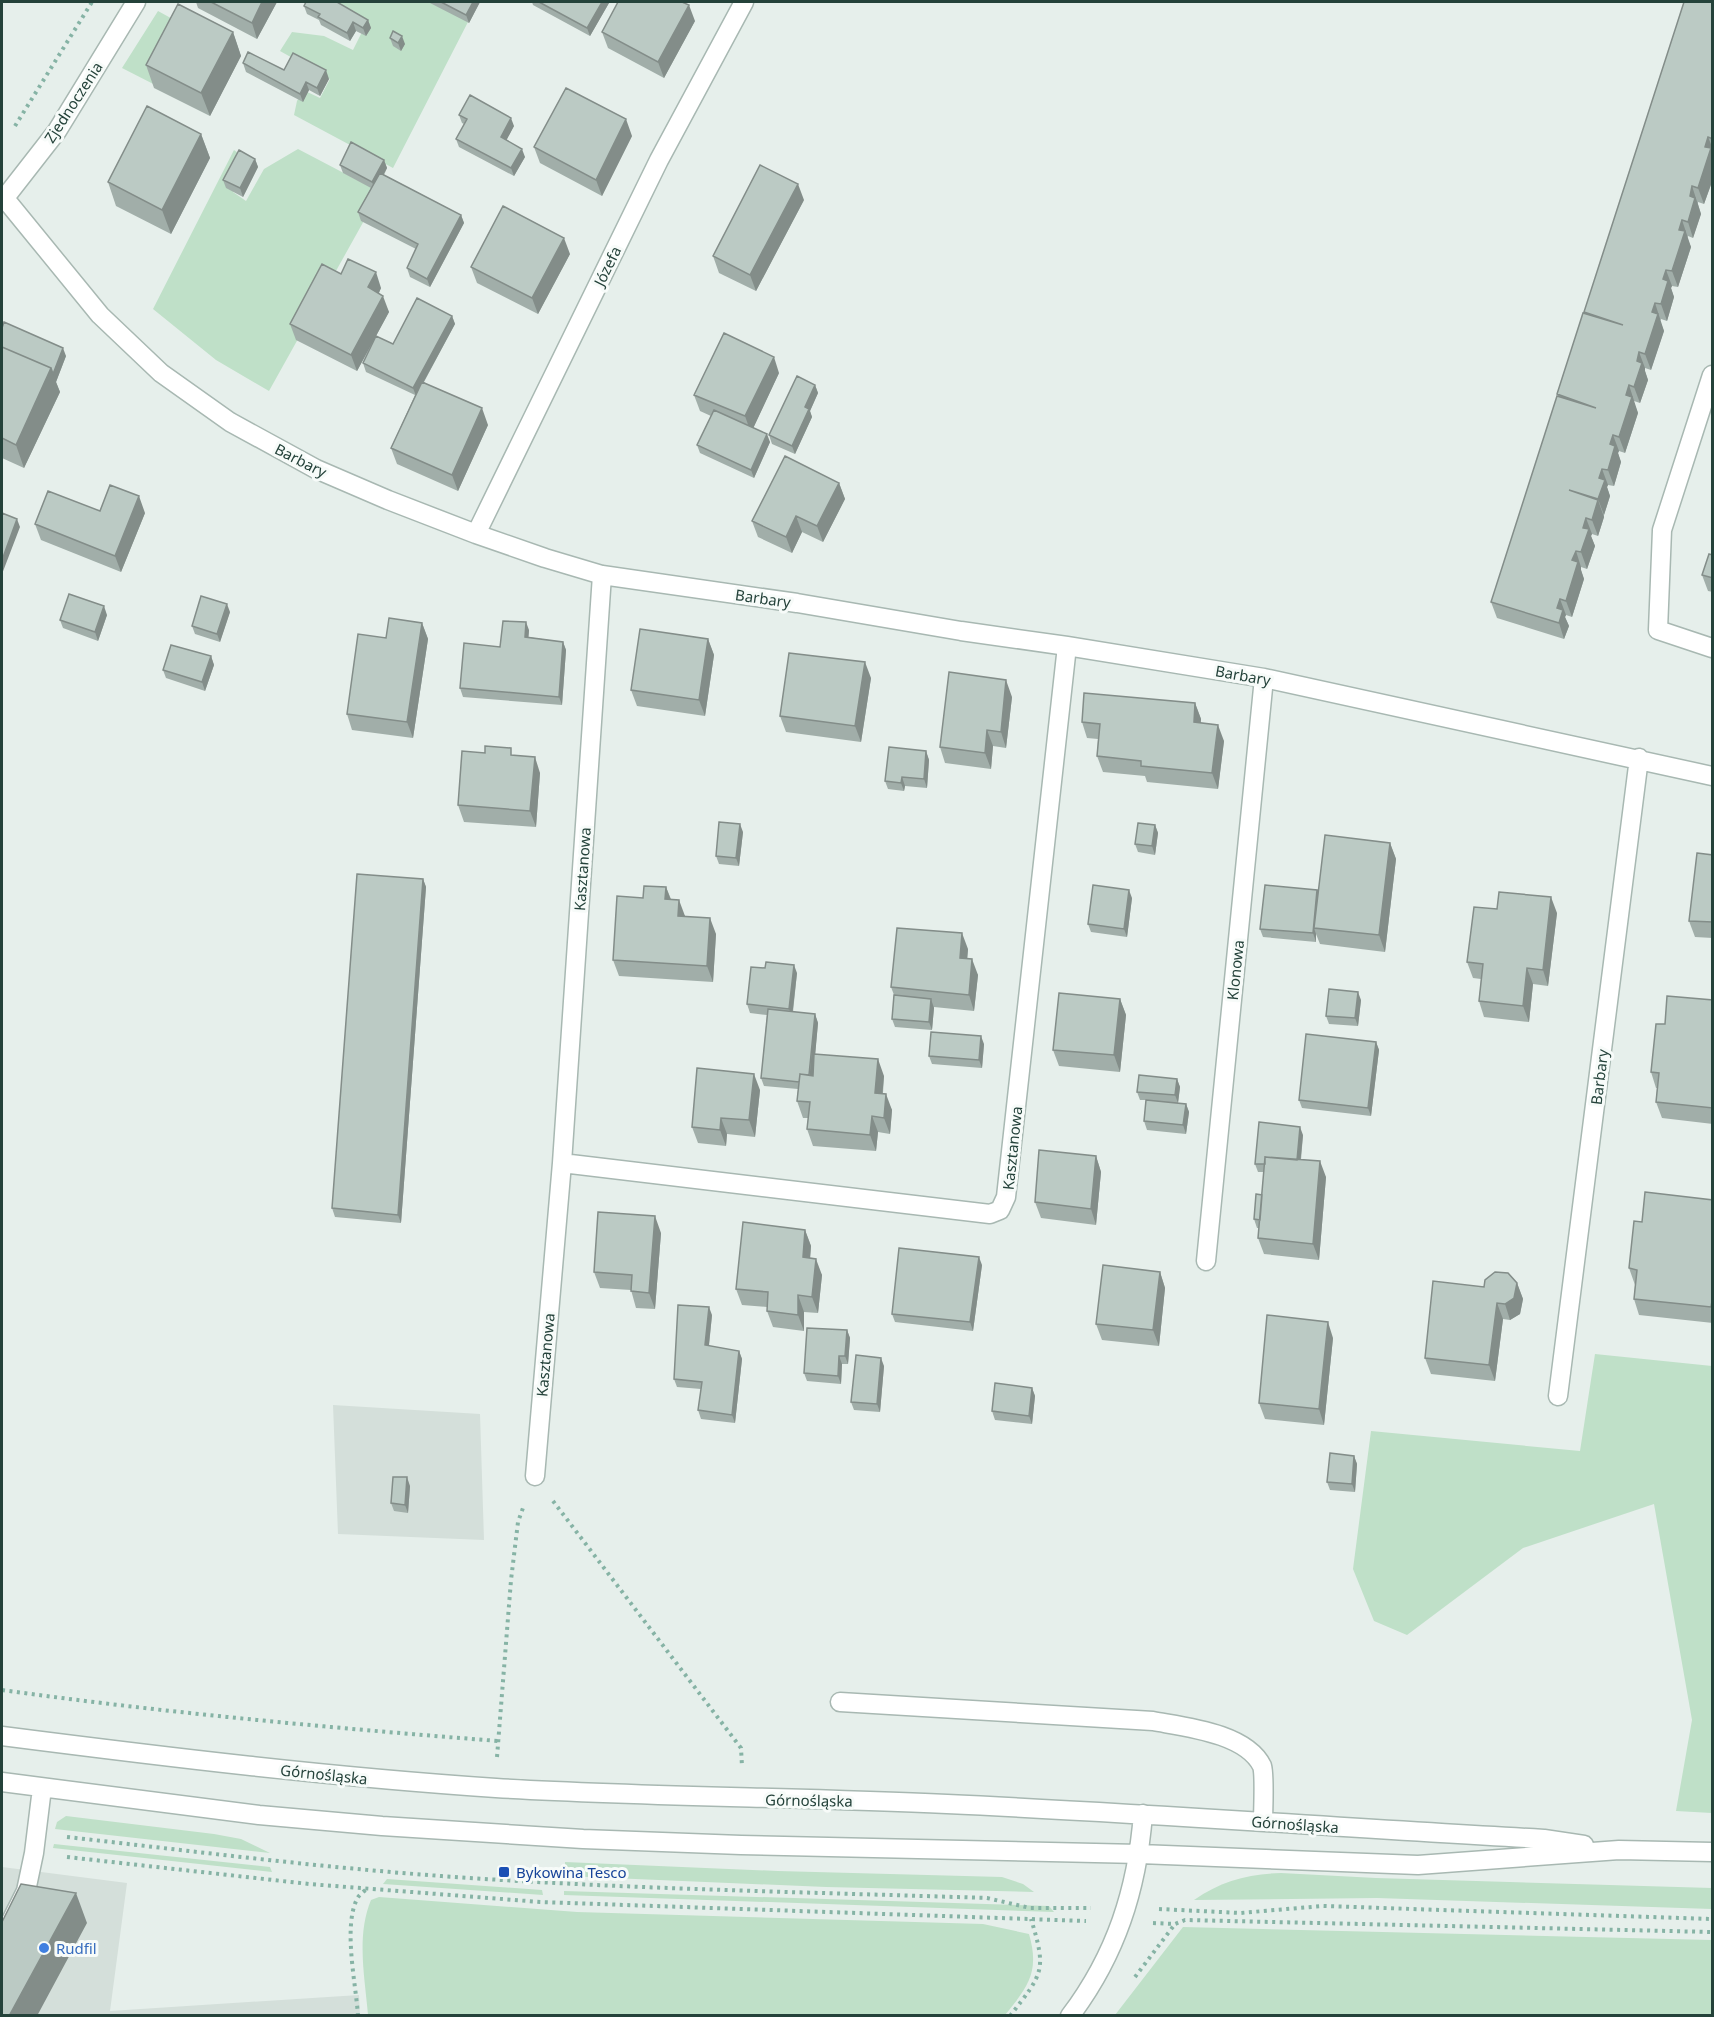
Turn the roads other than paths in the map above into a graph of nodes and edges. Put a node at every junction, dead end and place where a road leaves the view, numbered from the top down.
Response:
1 (136, 2) edge
2 (744, 2) edge
3 (3, 197) edge
4 (1713, 375) edge
5 (476, 534) junction
6 (602, 575) junction
7 (1067, 645) junction
8 (1713, 648) edge
9 (1264, 678) junction
10 (1639, 759) junction
11 (1713, 776) edge
12 (562, 1162) junction
13 (1206, 1261) dead end
14 (1558, 1396) dead end
15 (535, 1476) road end
16 (840, 1702) dead end
17 (2, 1736) edge
18 (2, 1782) edge
19 (42, 1788) junction
20 (1143, 1814) junction
21 (1263, 1822) junction
22 (1619, 1850) junction
23 (1713, 1852) edge
24 (1140, 1854) junction
25 (2, 1939) edge
26 (1070, 2016) edge

1 - 3 street, Zjednoczenia
2 - 5 street, Józefa
3 - 5 street, Barbary
4 - 8 street
5 - 6 street, Barbary
6 - 7 street, Barbary
6 - 12 street, Kasztanowa
7 - 9 street, Barbary
7 - 12 street, Kasztanowa
9 - 10 street, Barbary
9 - 13 street, Klonowa
10 - 11 street, Barbary
10 - 14 street, Barbary
12 - 15 street, Kasztanowa
16 - 21 street
17 - 20 street, Górnośląska
18 - 19 street, Górnośląska
19 - 24 street, Górnośląska
19 - 25 street
20 - 21 street, Górnośląska
20 - 24 street
21 - 22 street, Górnośląska
22 - 23 street, Górnośląska
22 - 24 street, Górnośląska
24 - 26 street

